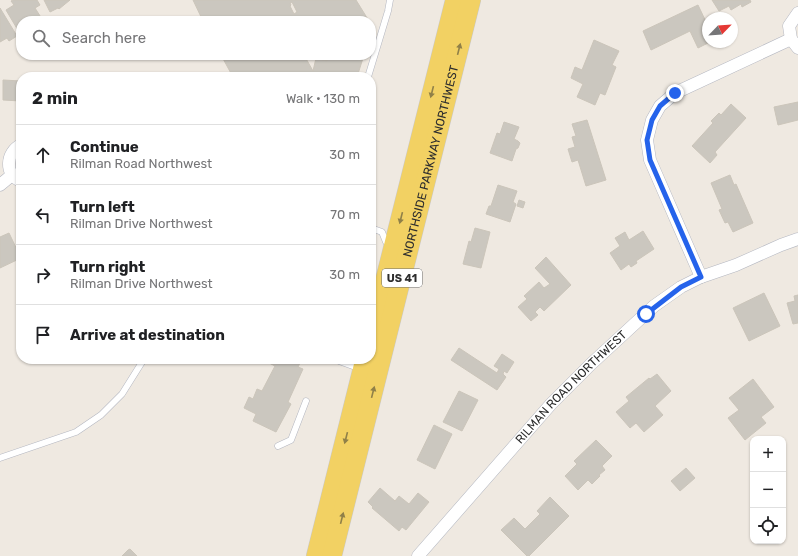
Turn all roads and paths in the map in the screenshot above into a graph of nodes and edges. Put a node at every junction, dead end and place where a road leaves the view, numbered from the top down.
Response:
1 (390, 0) edge
2 (455, 0) edge
3 (471, 0) edge
4 (798, 13) edge
5 (794, 43) edge
6 (376, 51) edge
7 (373, 60) edge
8 (370, 72) edge
9 (16, 148) edge
10 (16, 177) edge
11 (16, 178) edge
12 (0, 185) edge
13 (376, 230) edge
14 (798, 239) edge
15 (397, 243) junction
16 (701, 277) junction
17 (376, 318) edge
18 (376, 344) edge
19 (141, 364) edge
20 (364, 364) edge
21 (372, 364) edge
22 (306, 401) dead end
23 (278, 446) dead end
24 (0, 458) edge
25 (316, 556) edge
26 (332, 556) edge
27 (418, 556) edge

1 - 6 lane
2 -> 15 main road, NORTHSIDE PARKWAY NORTHWEST / US 41
15 -> 3 main road, NORTHSIDE PARKWAY NORTHWEST / US 41
4 - 5 street
5 - 16 street
7 - 8 lane
9 - 10 street
11 - 12 street
13 - 15 lane
14 - 16 street, RILMAN ROAD NORTHWEST
15 - 17 main road, NORTHSIDE PARKWAY NORTHWEST / US 41
18 -> 15 main road, NORTHSIDE PARKWAY NORTHWEST / US 41
16 - 27 street, RILMAN ROAD NORTHWEST
19 - 24 lane
20 -> 25 main road
26 -> 21 main road, NORTHSIDE PARKWAY NORTHWEST / US 41
22 - 23 lane

